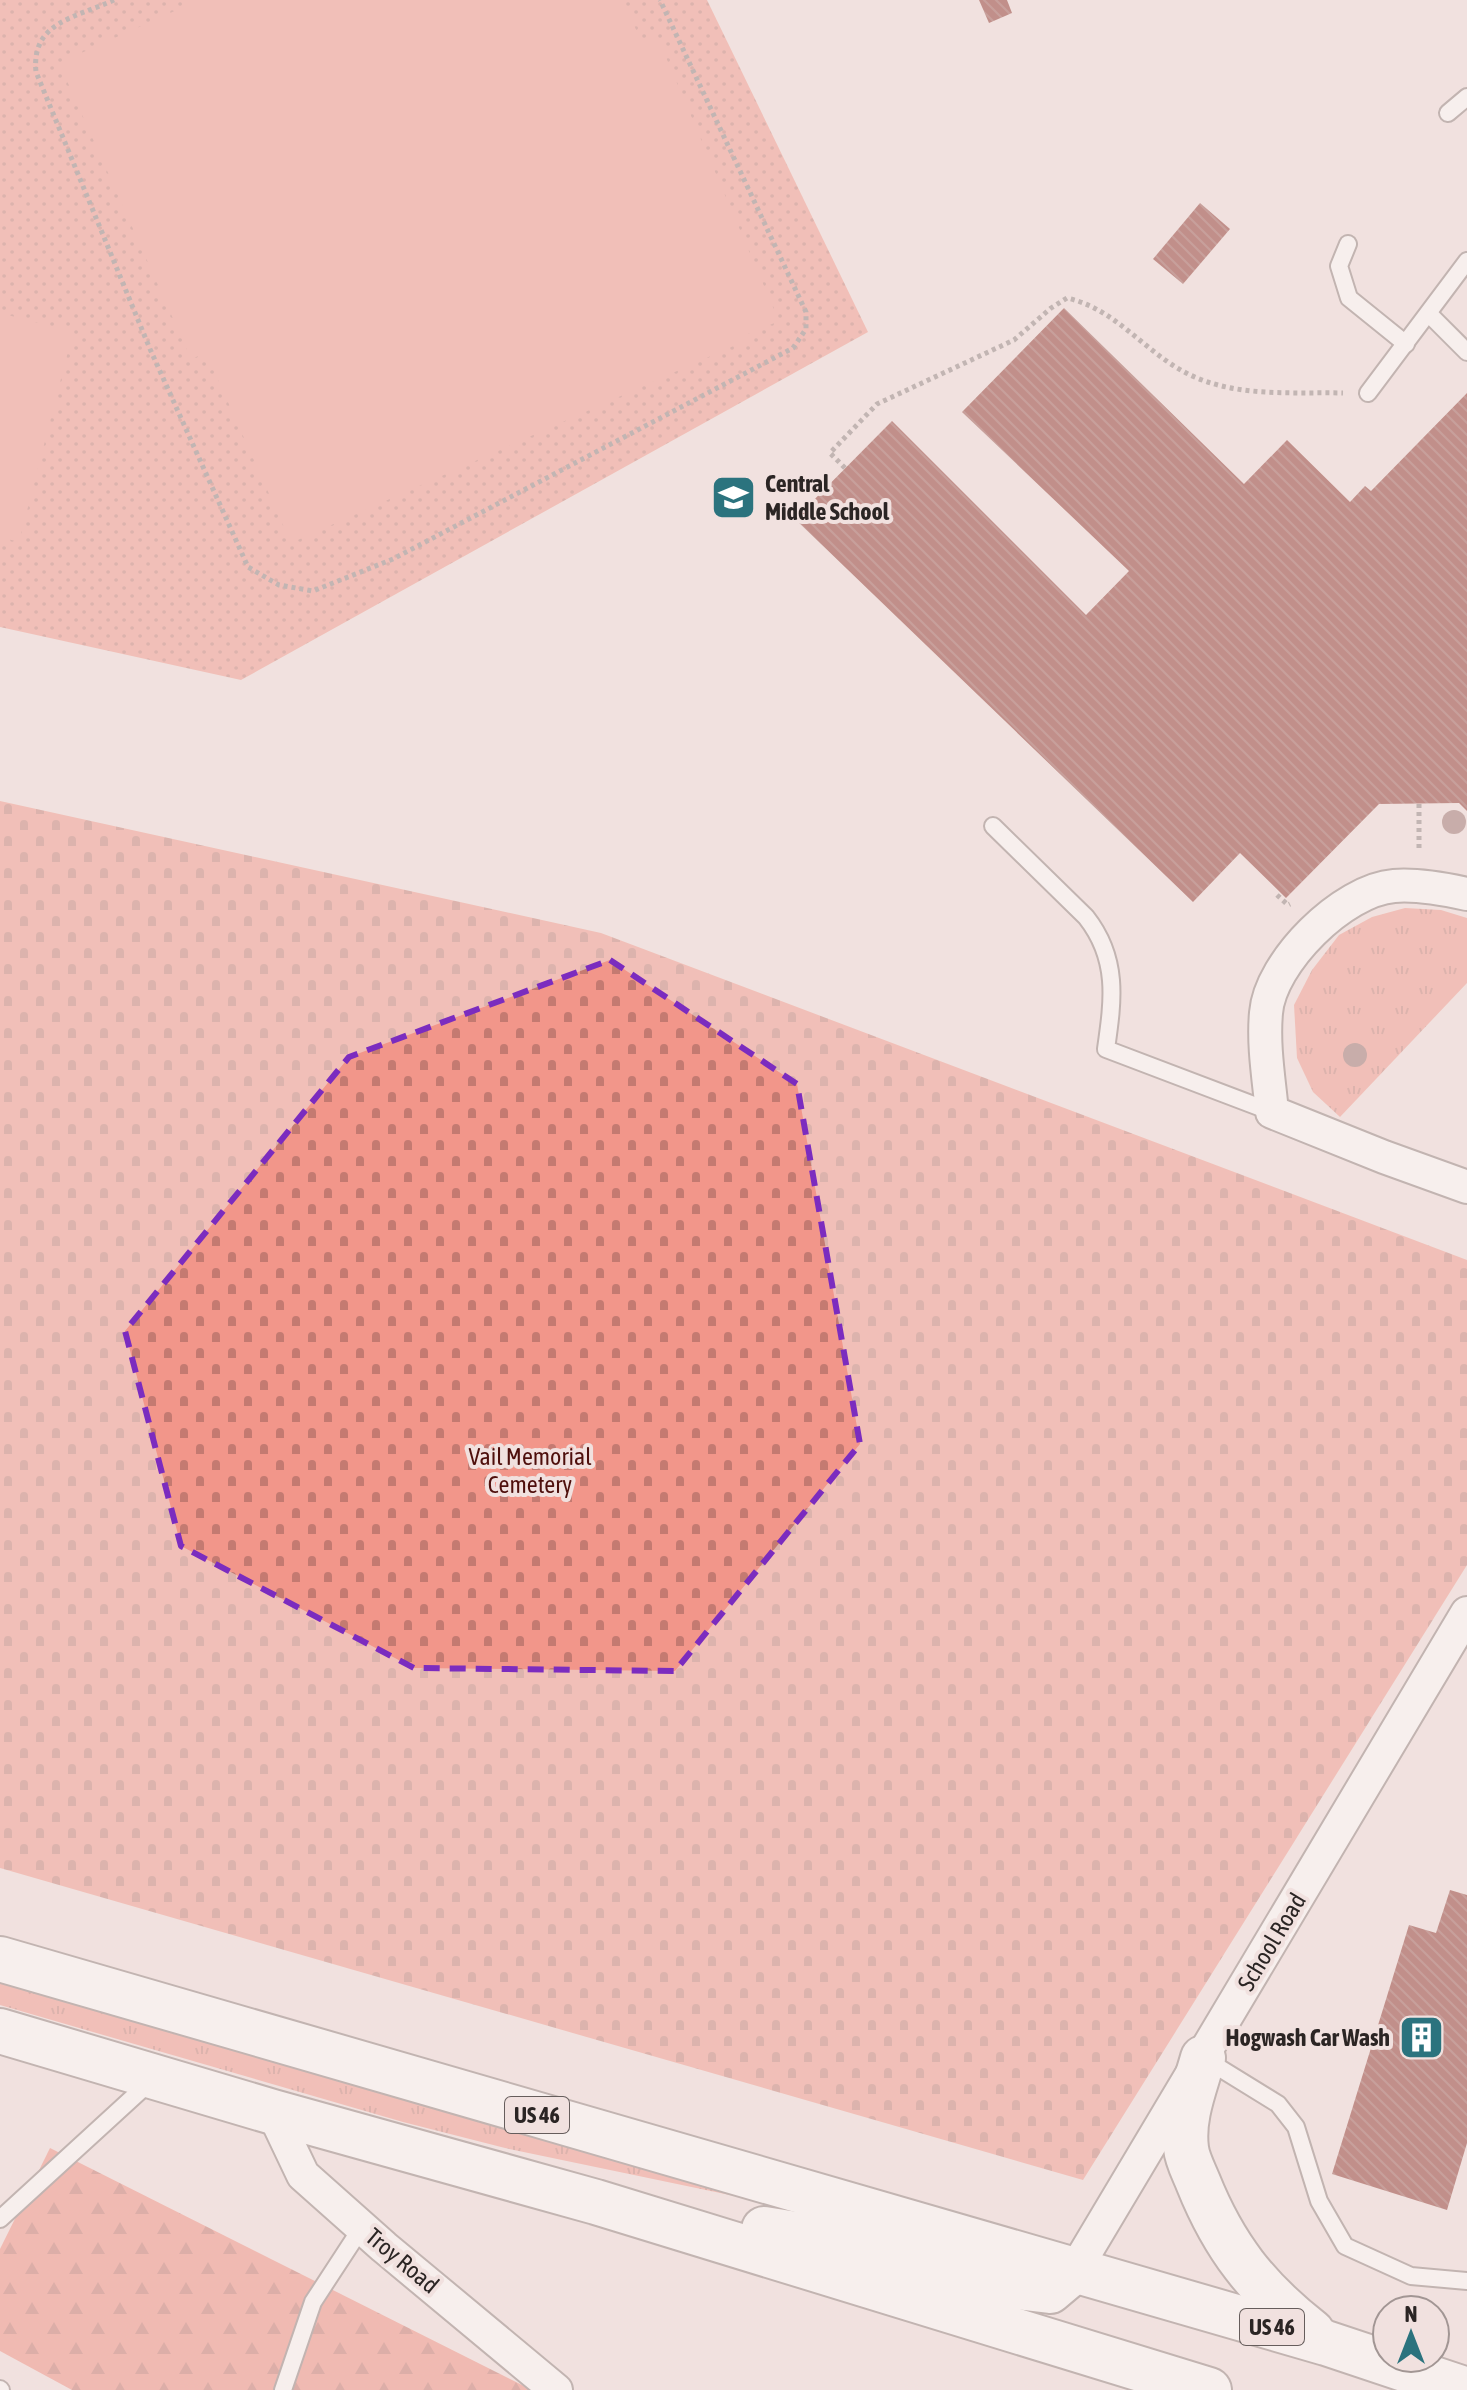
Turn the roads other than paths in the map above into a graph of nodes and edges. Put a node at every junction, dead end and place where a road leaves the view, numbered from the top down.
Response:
1 (1467, 97) edge
2 (1448, 113) dead end
3 (1348, 244) dead end
4 (1467, 261) edge
5 (1429, 314) junction
6 (1406, 344) junction
7 (1467, 352) edge
8 (1368, 393) road end
9 (993, 826) dead end
10 (1467, 894) edge
11 (1272, 1112) junction
12 (1467, 1187) edge
13 (1467, 1613) edge
14 (0, 1959) edge
15 (0, 2031) edge
16 (1203, 2058) junction
17 (156, 2077) junction
18 (273, 2112) junction
19 (596, 2202) junction
20 (0, 2219) edge
21 (362, 2227) junction
22 (1075, 2270) junction
23 (1467, 2281) edge
24 (1326, 2343) junction
25 (283, 2390) edge
26 (556, 2390) edge
27 (1209, 2390) edge
28 (1467, 2390) edge

1 - 2 lane
3 - 6 lane
4 - 5 lane
5 - 6 lane
5 - 7 lane
6 - 8 lane
9 - 11 lane
10 - 11 street
11 - 12 street
13 - 16 street, School Road
14 - 22 highway, US 46
15 - 17 highway
16 - 22 street, School Road
16 - 23 lane
16 - 24 highway
17 - 18 highway
17 - 20 lane
18 - 19 highway
18 - 21 street, Troy Road
19 - 22 highway
19 - 27 highway
21 - 25 lane
21 - 26 street, Troy Road
22 - 24 highway, US 46
24 - 28 highway, US 46

